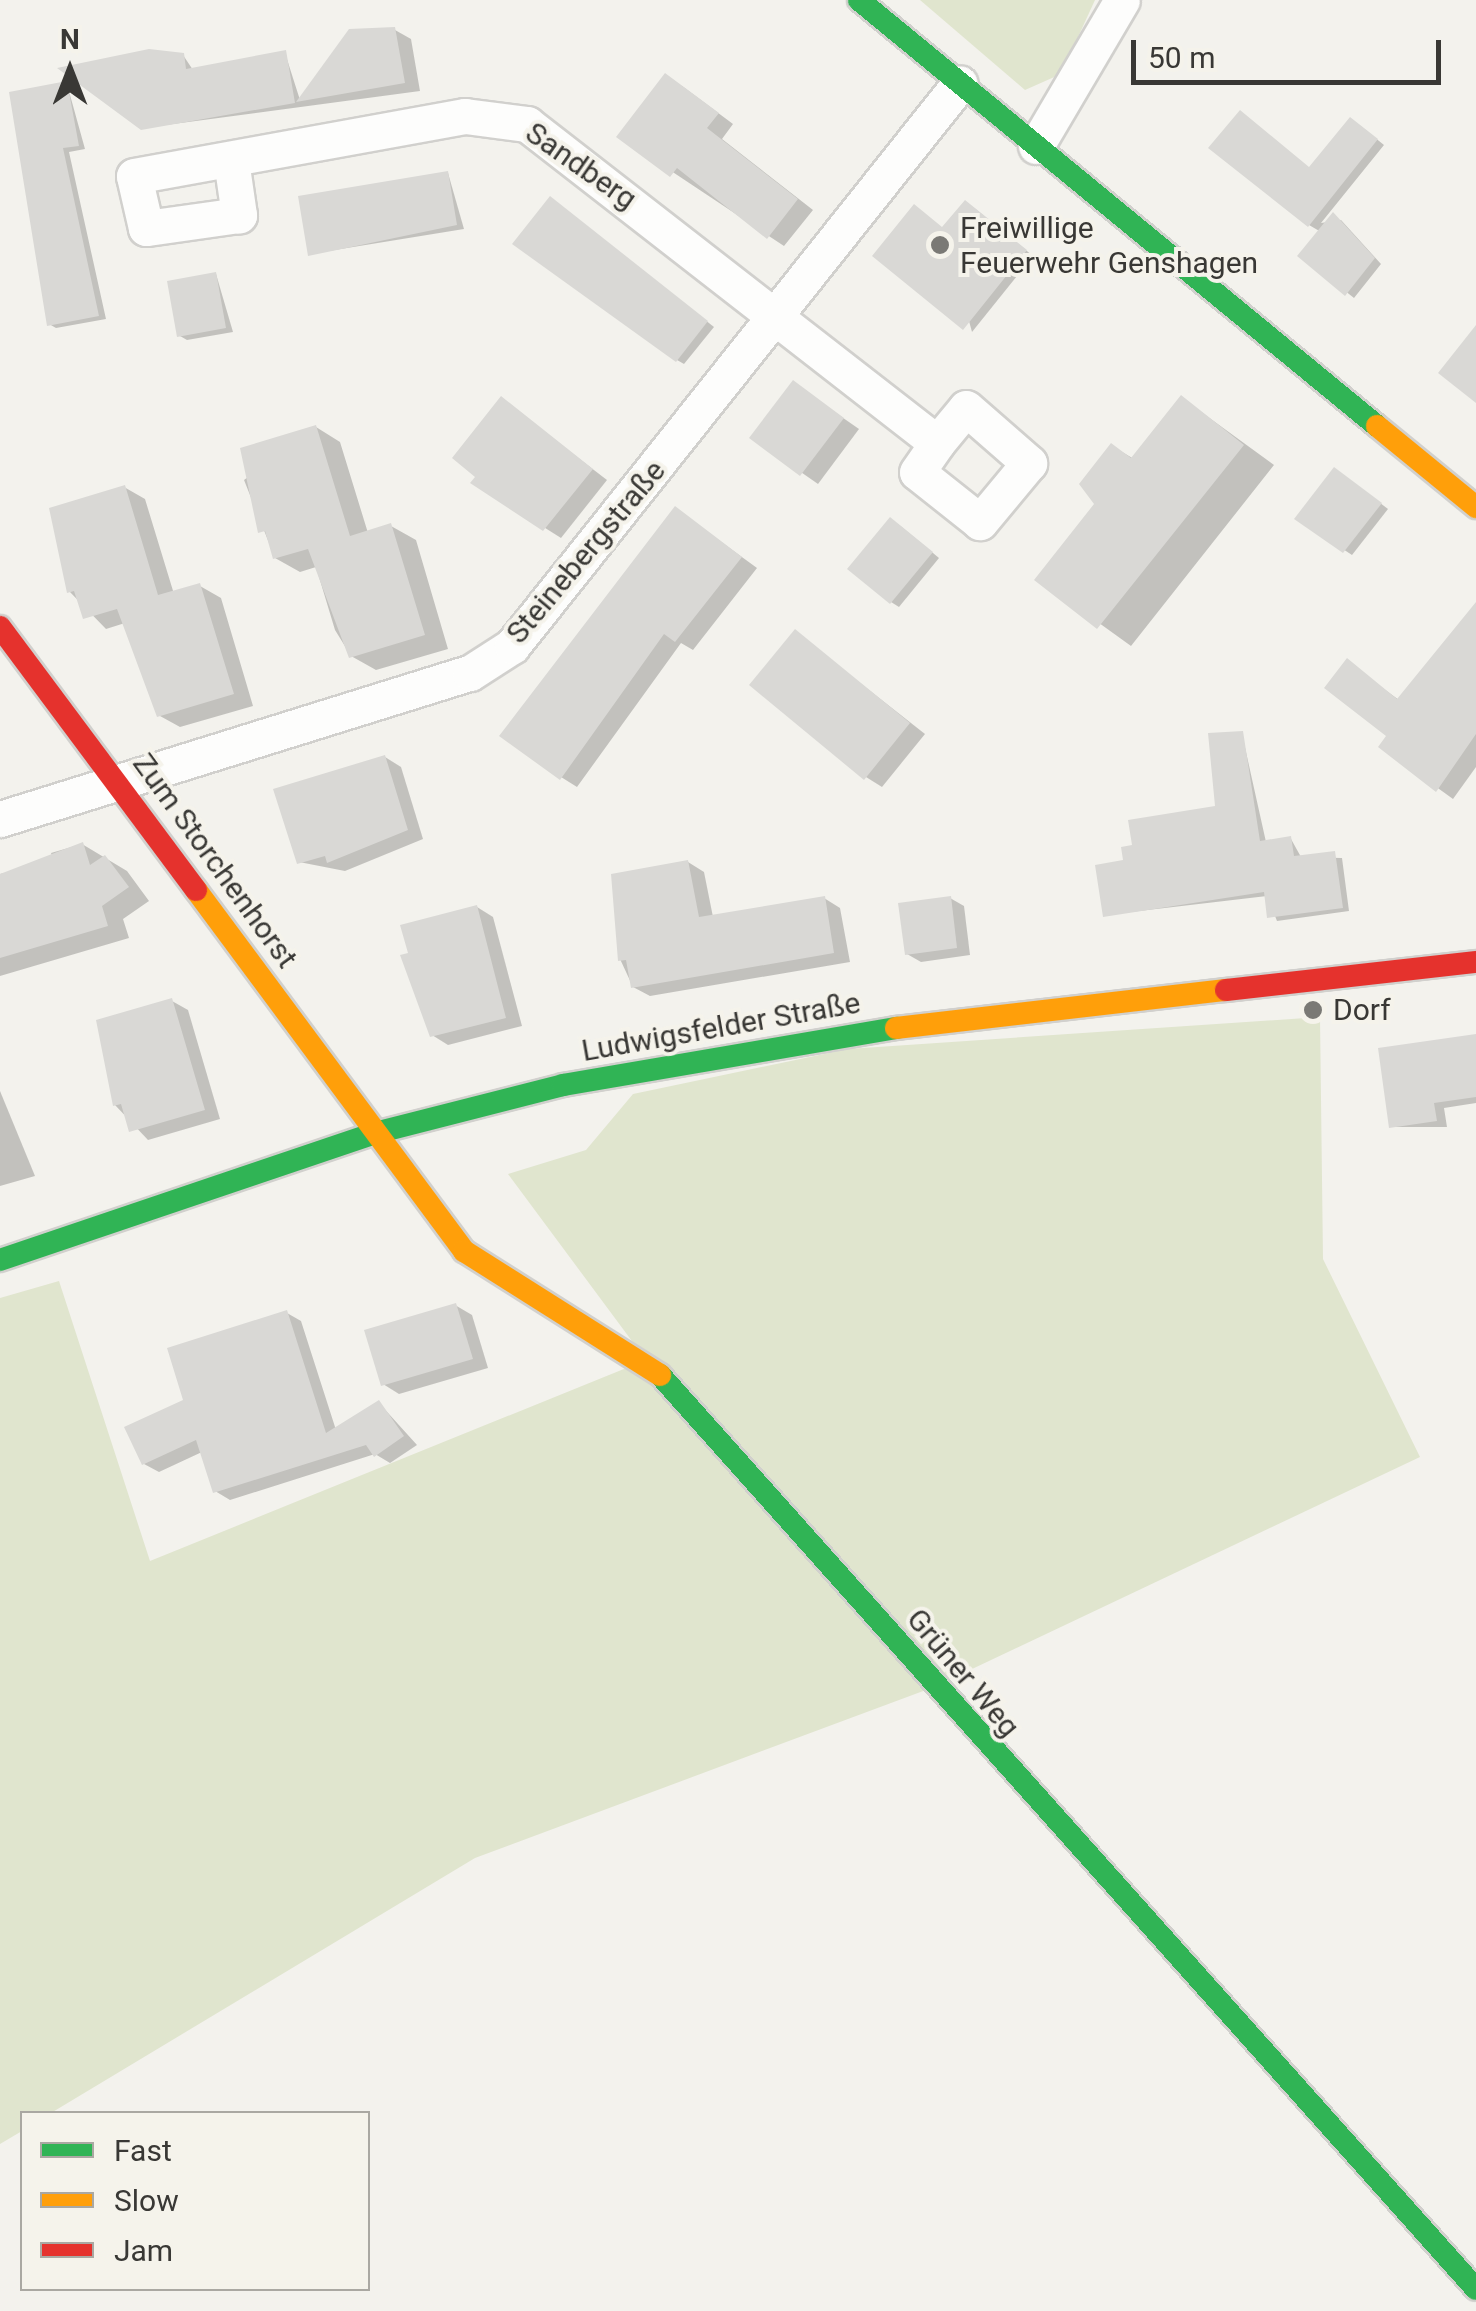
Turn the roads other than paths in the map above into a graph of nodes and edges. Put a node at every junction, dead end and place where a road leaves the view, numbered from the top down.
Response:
1 (859, 0) edge
2 (1122, 0) edge
3 (960, 83) junction
4 (1036, 146) junction
5 (231, 160) dead end
6 (778, 316) junction
7 (936, 442) dead end
8 (1476, 507) edge
9 (0, 627) edge
10 (118, 779) junction
11 (0, 818) edge
12 (1476, 962) edge
13 (379, 1132) junction
14 (0, 1260) edge
15 (1476, 2289) edge

1 - 3 street
2 - 4 street
3 - 4 street
3 - 6 street, Steinebergstraße
4 - 8 street
5 - 6 street, Sandberg
6 - 7 street, Sandberg
6 - 10 street, Steinebergstraße
9 - 10 street, Zum Storchenhorst
10 - 11 street, Steinebergstraße
10 - 13 street, Zum Storchenhorst
12 - 13 street, Ludwigsfelder Straße
13 - 14 street, Ludwigsfelder Straße
13 - 15 street, Grüner Weg

